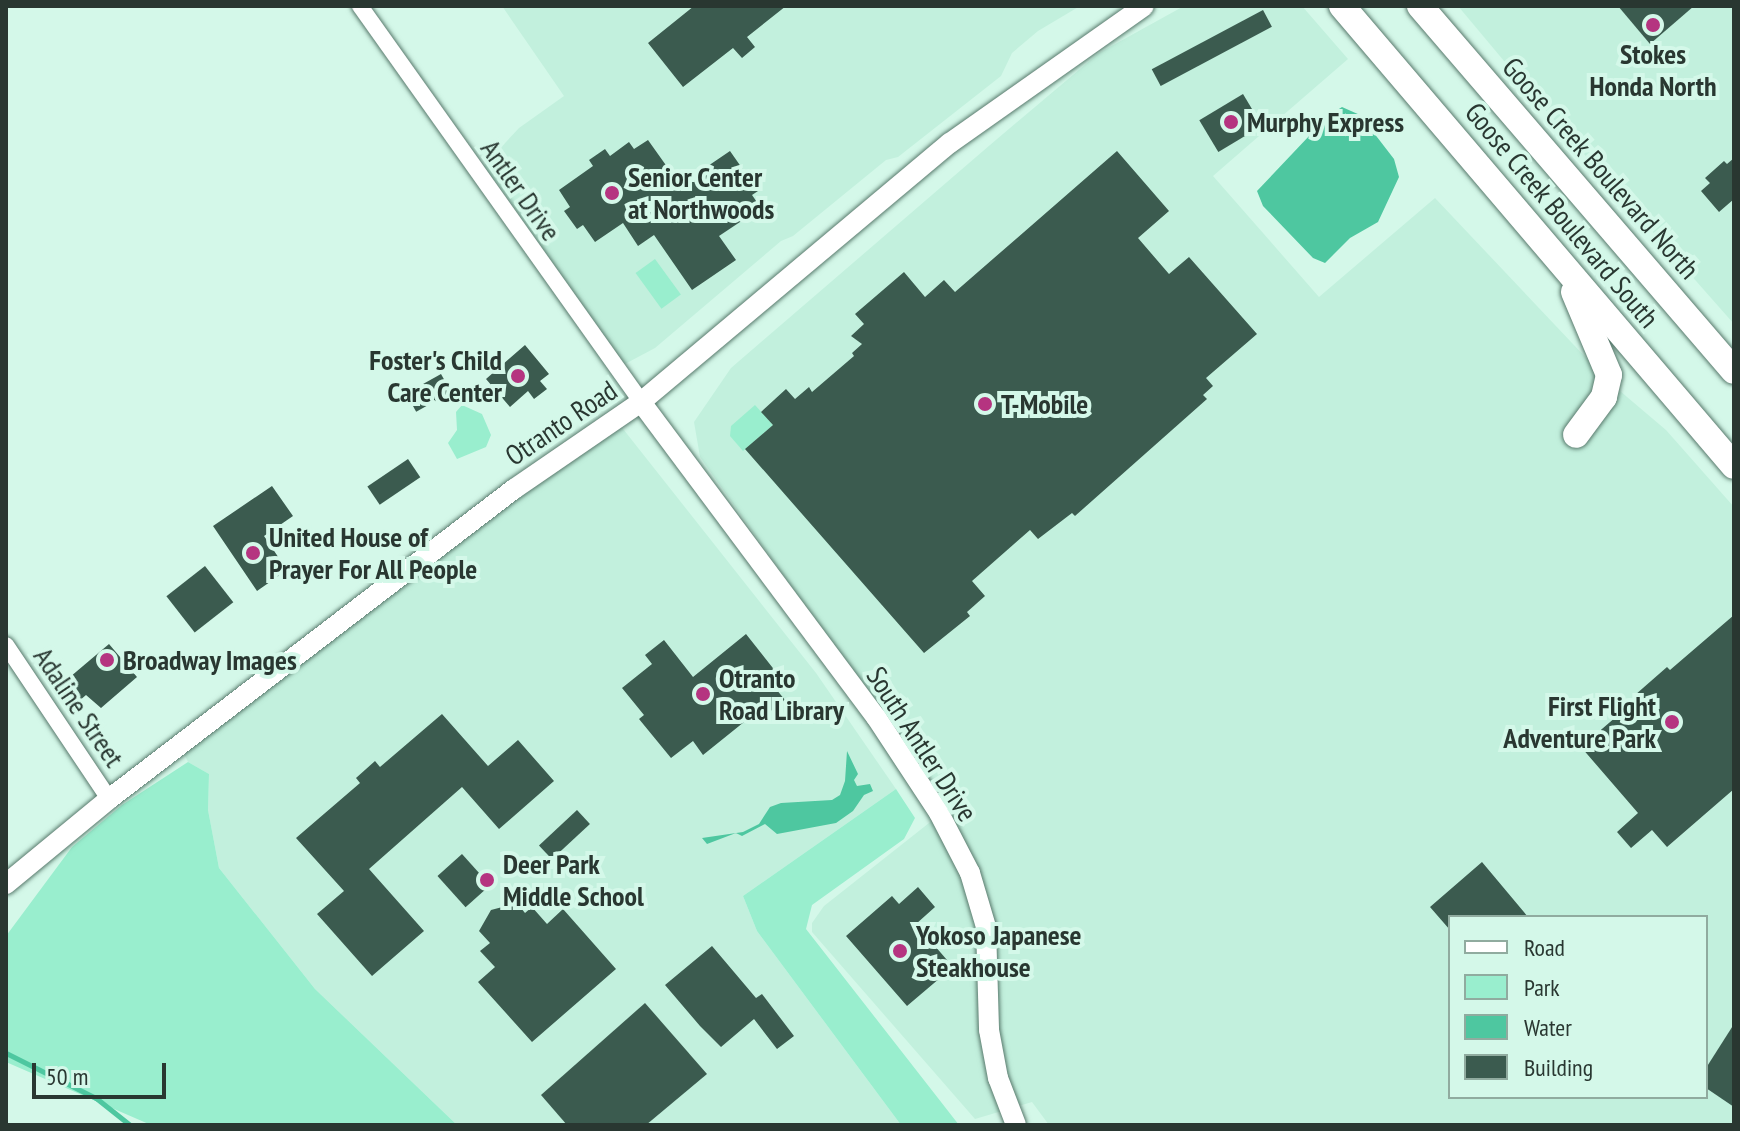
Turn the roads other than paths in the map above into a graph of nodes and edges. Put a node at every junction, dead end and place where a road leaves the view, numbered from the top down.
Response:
1 (360, 6) edge
2 (1144, 6) edge
3 (1342, 6) edge
4 (1420, 6) edge
5 (1561, 263) junction
6 (1734, 371) edge
7 (641, 402) junction
8 (1576, 435) dead end
9 (1734, 466) edge
10 (6, 645) edge
11 (109, 799) junction
12 (6, 884) edge
13 (1016, 1125) edge

1 - 7 street, Antler Drive
2 - 7 street, Otranto Road
3 - 5 highway, Goose Creek Boulevard South
4 - 6 highway, Goose Creek Boulevard North
5 - 8 highway
5 - 9 highway, Goose Creek Boulevard South
7 - 11 street, Otranto Road
7 - 13 street, South Antler Drive
10 - 11 street, Adaline Street
11 - 12 street, Otranto Road

